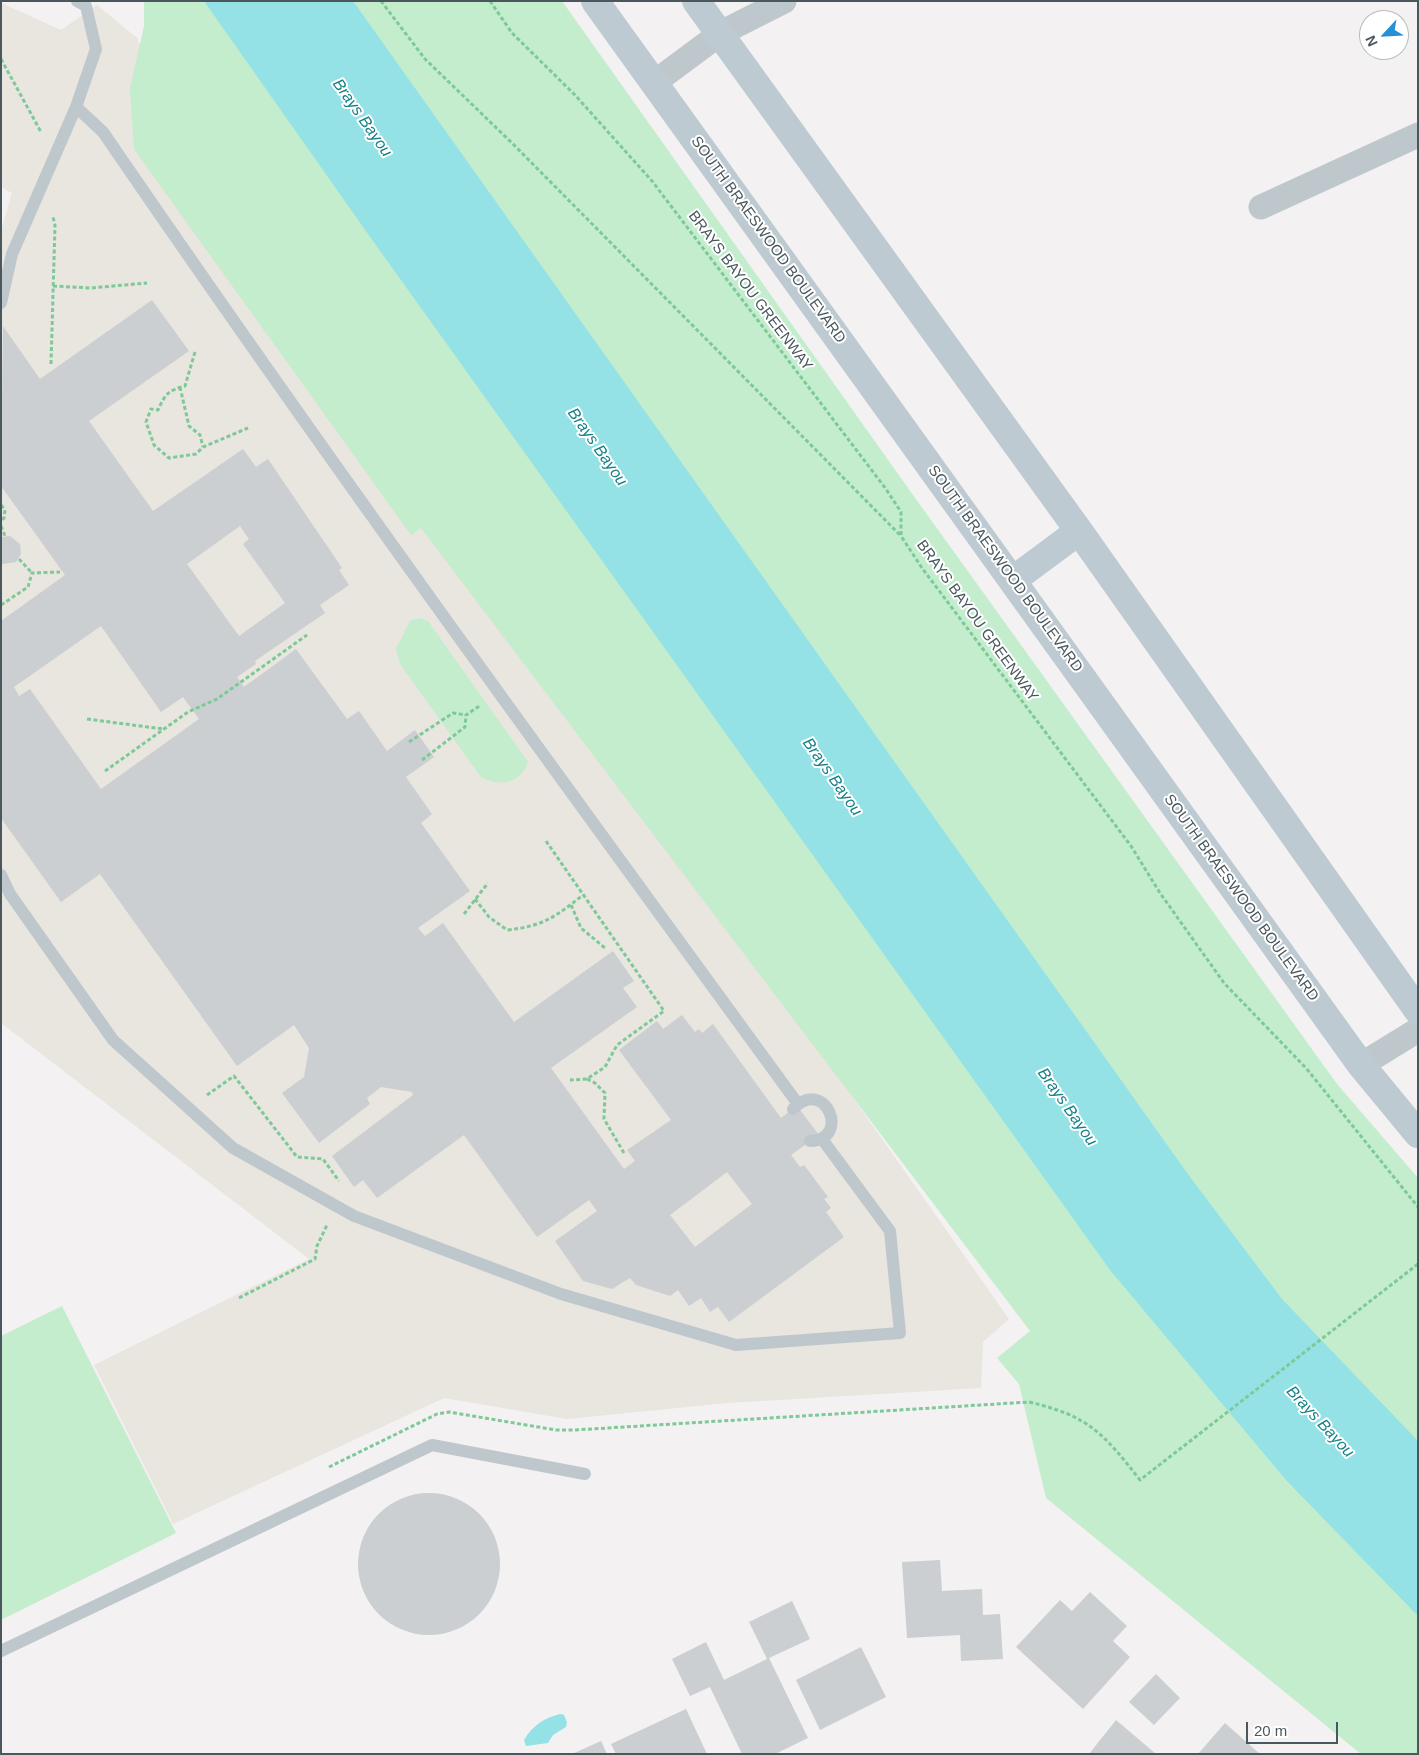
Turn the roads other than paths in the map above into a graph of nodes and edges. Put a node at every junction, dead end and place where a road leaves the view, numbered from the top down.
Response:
1 (77, 1) edge
2 (594, 1) edge
3 (696, 1) edge
4 (784, 1) edge
5 (720, 33) junction
6 (655, 82) junction
7 (76, 106) junction
8 (1418, 135) edge
9 (1262, 208) dead end
10 (1, 303) edge
11 (1079, 531) junction
12 (1013, 580) junction
13 (1, 875) edge
14 (1418, 1011) edge
15 (1418, 1030) edge
16 (1361, 1065) junction
17 (1418, 1134) edge
18 (585, 1474) dead end
19 (1, 1651) edge

1 - 7 lane
2 - 6 main road, SOUTH BRAESWOOD BOULEVARD
3 - 5 main road
4 - 5 street
5 - 6 street
5 - 11 main road
6 - 12 main road, SOUTH BRAESWOOD BOULEVARD
7 - 10 lane
7 - 13 lane
8 - 9 street
11 - 12 main road
11 - 14 main road
12 - 16 main road, SOUTH BRAESWOOD BOULEVARD
15 - 16 street
16 - 17 main road, SOUTH BRAESWOOD BOULEVARD
18 - 19 lane

